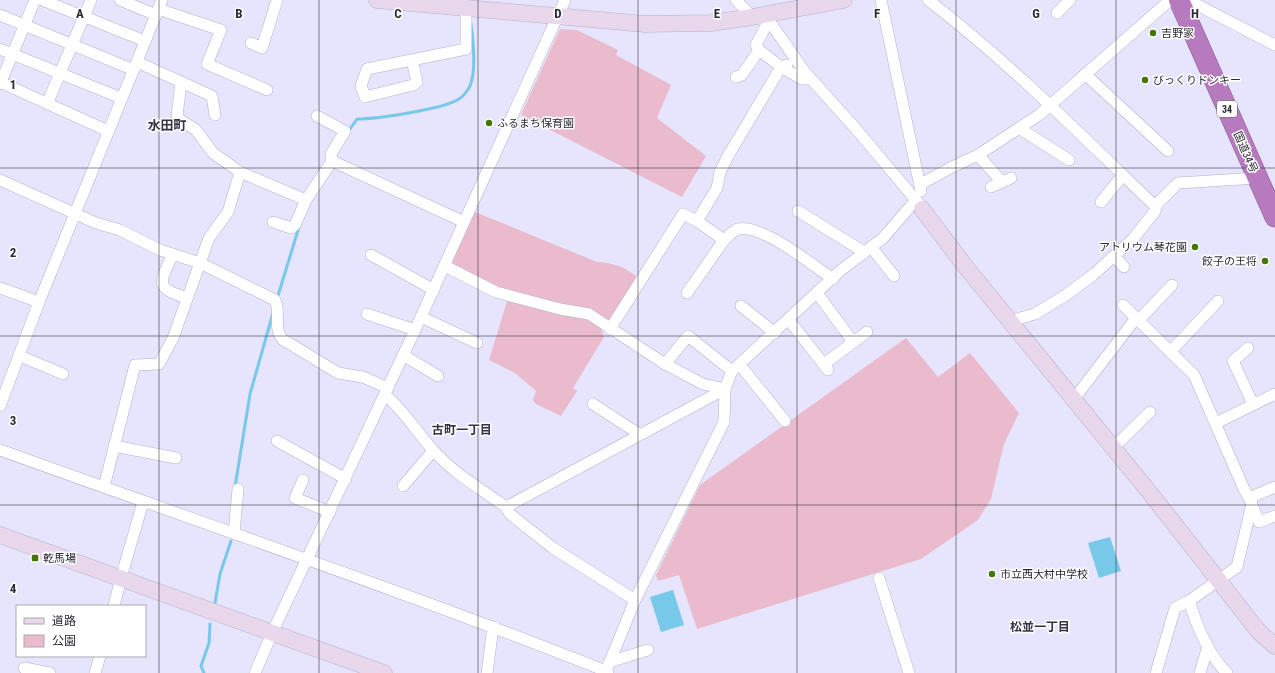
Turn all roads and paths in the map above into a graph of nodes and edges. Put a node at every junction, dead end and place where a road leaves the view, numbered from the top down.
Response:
1 (35, 0) edge
2 (42, 0) edge
3 (91, 0) edge
4 (120, 0) edge
5 (277, 0) edge
6 (377, 0) edge
7 (565, 0) edge
8 (736, 0) edge
9 (844, 0) edge
10 (881, 0) edge
11 (928, 0) edge
12 (1070, 0) edge
13 (1170, 0) edge
14 (1179, 0) edge
15 (1188, 0) edge
16 (159, 8) edge
17 (466, 8) junction
18 (769, 13) edge
19 (1057, 14) dead end
20 (0, 15) edge
21 (559, 16) junction
22 (84, 17) junction
23 (25, 25) junction
24 (145, 41) junction
25 (251, 43) dead end
26 (72, 44) junction
27 (1275, 45) edge
28 (0, 49) edge
29 (759, 50) junction
30 (14, 54) junction
31 (412, 60) junction
32 (798, 62) junction
33 (135, 66) junction
34 (781, 67) junction
35 (60, 72) junction
36 (1085, 74) junction
37 (736, 77) dead end
38 (810, 79) junction
39 (1, 83) edge
40 (180, 83) junction
41 (267, 90) dead end
42 (121, 98) junction
43 (47, 104) junction
44 (1050, 105) junction
45 (215, 115) dead end
46 (317, 116) dead end
47 (1019, 128) junction
48 (108, 131) junction
49 (1168, 151) dead end
50 (978, 155) junction
51 (1069, 160) dead end
52 (332, 161) junction
53 (240, 172) junction
54 (1123, 175) junction
55 (1258, 178) junction
56 (0, 180) edge
57 (921, 184) junction
58 (991, 187) dead end
59 (306, 200) junction
60 (1101, 202) dead end
61 (919, 204) junction
62 (1156, 207) junction
63 (798, 211) dead end
64 (76, 214) junction
65 (1275, 217) edge
66 (698, 221) junction
67 (273, 222) dead end
68 (464, 222) junction
69 (724, 240) junction
70 (868, 250) junction
71 (173, 254) junction
72 (371, 255) dead end
73 (1114, 256) junction
74 (200, 263) junction
75 (445, 266) junction
76 (1124, 267) dead end
77 (894, 276) dead end
78 (833, 279) junction
79 (1172, 285) dead end
80 (0, 288) edge
81 (434, 290) junction
82 (687, 293) dead end
83 (817, 293) junction
84 (187, 298) junction
85 (1218, 301) dead end
86 (39, 302) junction
87 (1123, 305) dead end
88 (740, 306) dead end
89 (367, 314) dead end
90 (421, 317) junction
91 (1137, 319) junction
92 (789, 320) junction
93 (1010, 321) junction
94 (610, 329) junction
95 (415, 330) junction
96 (867, 332) dead end
97 (774, 333) junction
98 (852, 342) junction
99 (477, 343) dead end
100 (1248, 348) dead end
101 (1170, 352) junction
102 (403, 355) junction
103 (20, 356) junction
104 (665, 364) junction
105 (736, 368) junction
106 (63, 374) dead end
107 (438, 376) dead end
108 (725, 389) junction
109 (387, 392) junction
110 (1275, 394) edge
111 (1074, 399) junction
112 (593, 404) dead end
113 (1253, 404) junction
114 (0, 406) edge
115 (1150, 412) dead end
116 (784, 421) dead end
117 (1216, 423) junction
118 (639, 434) junction
119 (277, 441) dead end
120 (114, 446) junction
121 (1113, 448) junction
122 (0, 450) edge
123 (433, 450) junction
124 (176, 458) dead end
125 (346, 479) junction
126 (303, 480) dead end
127 (403, 486) dead end
128 (1275, 487) edge
129 (104, 488) junction
130 (238, 489) dead end
131 (1250, 501) junction
132 (143, 502) junction
133 (506, 507) junction
134 (330, 512) junction
135 (1275, 516) edge
136 (234, 533) junction
137 (0, 535) edge
138 (308, 559) junction
139 (120, 578) junction
140 (878, 578) dead end
141 (1219, 581) junction
142 (635, 600) junction
143 (1189, 601) junction
144 (114, 605) edge
145 (496, 627) junction
146 (272, 633) junction
147 (1208, 646) junction
148 (1275, 646) edge
149 (648, 650) dead end
150 (100, 657) edge
151 (24, 668) dead end
152 (607, 669) edge
153 (50, 673) edge
154 (95, 673) edge
155 (255, 673) edge
156 (384, 673) edge
157 (486, 673) edge
158 (909, 673) edge
159 (1156, 673) edge
160 (1200, 673) edge
161 (1227, 673) edge

1 - 23 street
2 - 22 street
3 - 22 street
4 - 16 street
5 - 25 street
6 - 17 street
7 - 21 street
8 - 18 street
9 - 18 street
10 - 57 street
11 - 44 street
12 - 19 street
13 - 36 street
14 - 55 highway, 国道34号 / 34
15 - 27 street
16 - 24 street
16 - 41 street
17 - 21 street
17 - 31 street
18 - 21 street
18 - 29 street
18 - 32 street
20 - 23 street
21 - 68 street
22 - 24 street
22 - 26 street
23 - 26 street
23 - 30 street
24 - 33 street
26 - 33 street
26 - 35 street
28 - 30 street
29 - 34 street
29 - 37 street
30 - 35 street
30 - 39 street
31 - 31 street
32 - 34 street
32 - 38 street
33 - 40 street
33 - 42 street
34 - 38 street
34 - 66 street
35 - 42 street
35 - 43 street
36 - 44 street
36 - 49 street
38 - 61 street
39 - 43 street
40 - 45 street
40 - 53 street
42 - 48 street
43 - 48 street
44 - 47 street
44 - 54 street
46 - 52 street
47 - 50 street
47 - 51 street
48 - 64 street
50 - 57 street
50 - 58 street
52 - 59 street
52 - 68 street
53 - 59 street
53 - 74 street
54 - 60 street
54 - 62 street
55 - 62 street
55 - 65 highway, 国道34号 / 34
56 - 64 street
57 - 61 street
59 - 67 street
61 - 70 street
61 - 93 street
62 - 73 street
63 - 70 street
64 - 71 street
64 - 86 street
66 - 69 street
66 - 94 street
68 - 75 street
69 - 78 street
69 - 82 street
70 - 77 street
70 - 78 street
71 - 74 street
71 - 84 street
72 - 81 street
73 - 76 street
73 - 93 street
74 - 84 street
74 - 109 street
75 - 81 street
75 - 94 street
78 - 83 street
79 - 91 street
80 - 86 street
81 - 90 street
83 - 92 street
83 - 98 street
84 - 120 street
85 - 101 street
86 - 103 street
87 - 91 street
88 - 97 street
89 - 95 street
90 - 95 street
90 - 99 street
91 - 101 street
91 - 111 street
92 - 97 street
92 - 98 street
93 - 111 street
94 - 104 street
95 - 102 street
96 - 98 street
97 - 105 street
100 - 113 street
101 - 117 street
102 - 107 street
102 - 109 street
103 - 106 street
103 - 114 street
104 - 105 street
104 - 108 street
105 - 108 street
105 - 116 street
108 - 118 street
108 - 142 street
109 - 123 street
109 - 125 street
110 - 113 street
111 - 121 street
112 - 118 street
113 - 117 street
115 - 121 street
117 - 131 street
118 - 133 street
119 - 125 street
120 - 124 street
120 - 129 street
121 - 141 street
122 - 129 street
123 - 127 street
123 - 133 street
125 - 134 street
126 - 134 street
128 - 131 street
129 - 132 street
130 - 136 street
131 - 135 street
131 - 141 street
132 - 136 street
132 - 139 street
133 - 142 street
134 - 138 street
136 - 138 street
137 - 139 street
138 - 145 street
138 - 146 street
139 - 144 street
139 - 146 street
140 - 158 street
141 - 143 street
141 - 148 street
142 - 152 street
143 - 147 street
143 - 159 street
145 - 152 street
145 - 157 street
146 - 155 street
146 - 156 street
147 - 160 street
147 - 161 street
149 - 152 street
150 - 154 street
151 - 153 street

